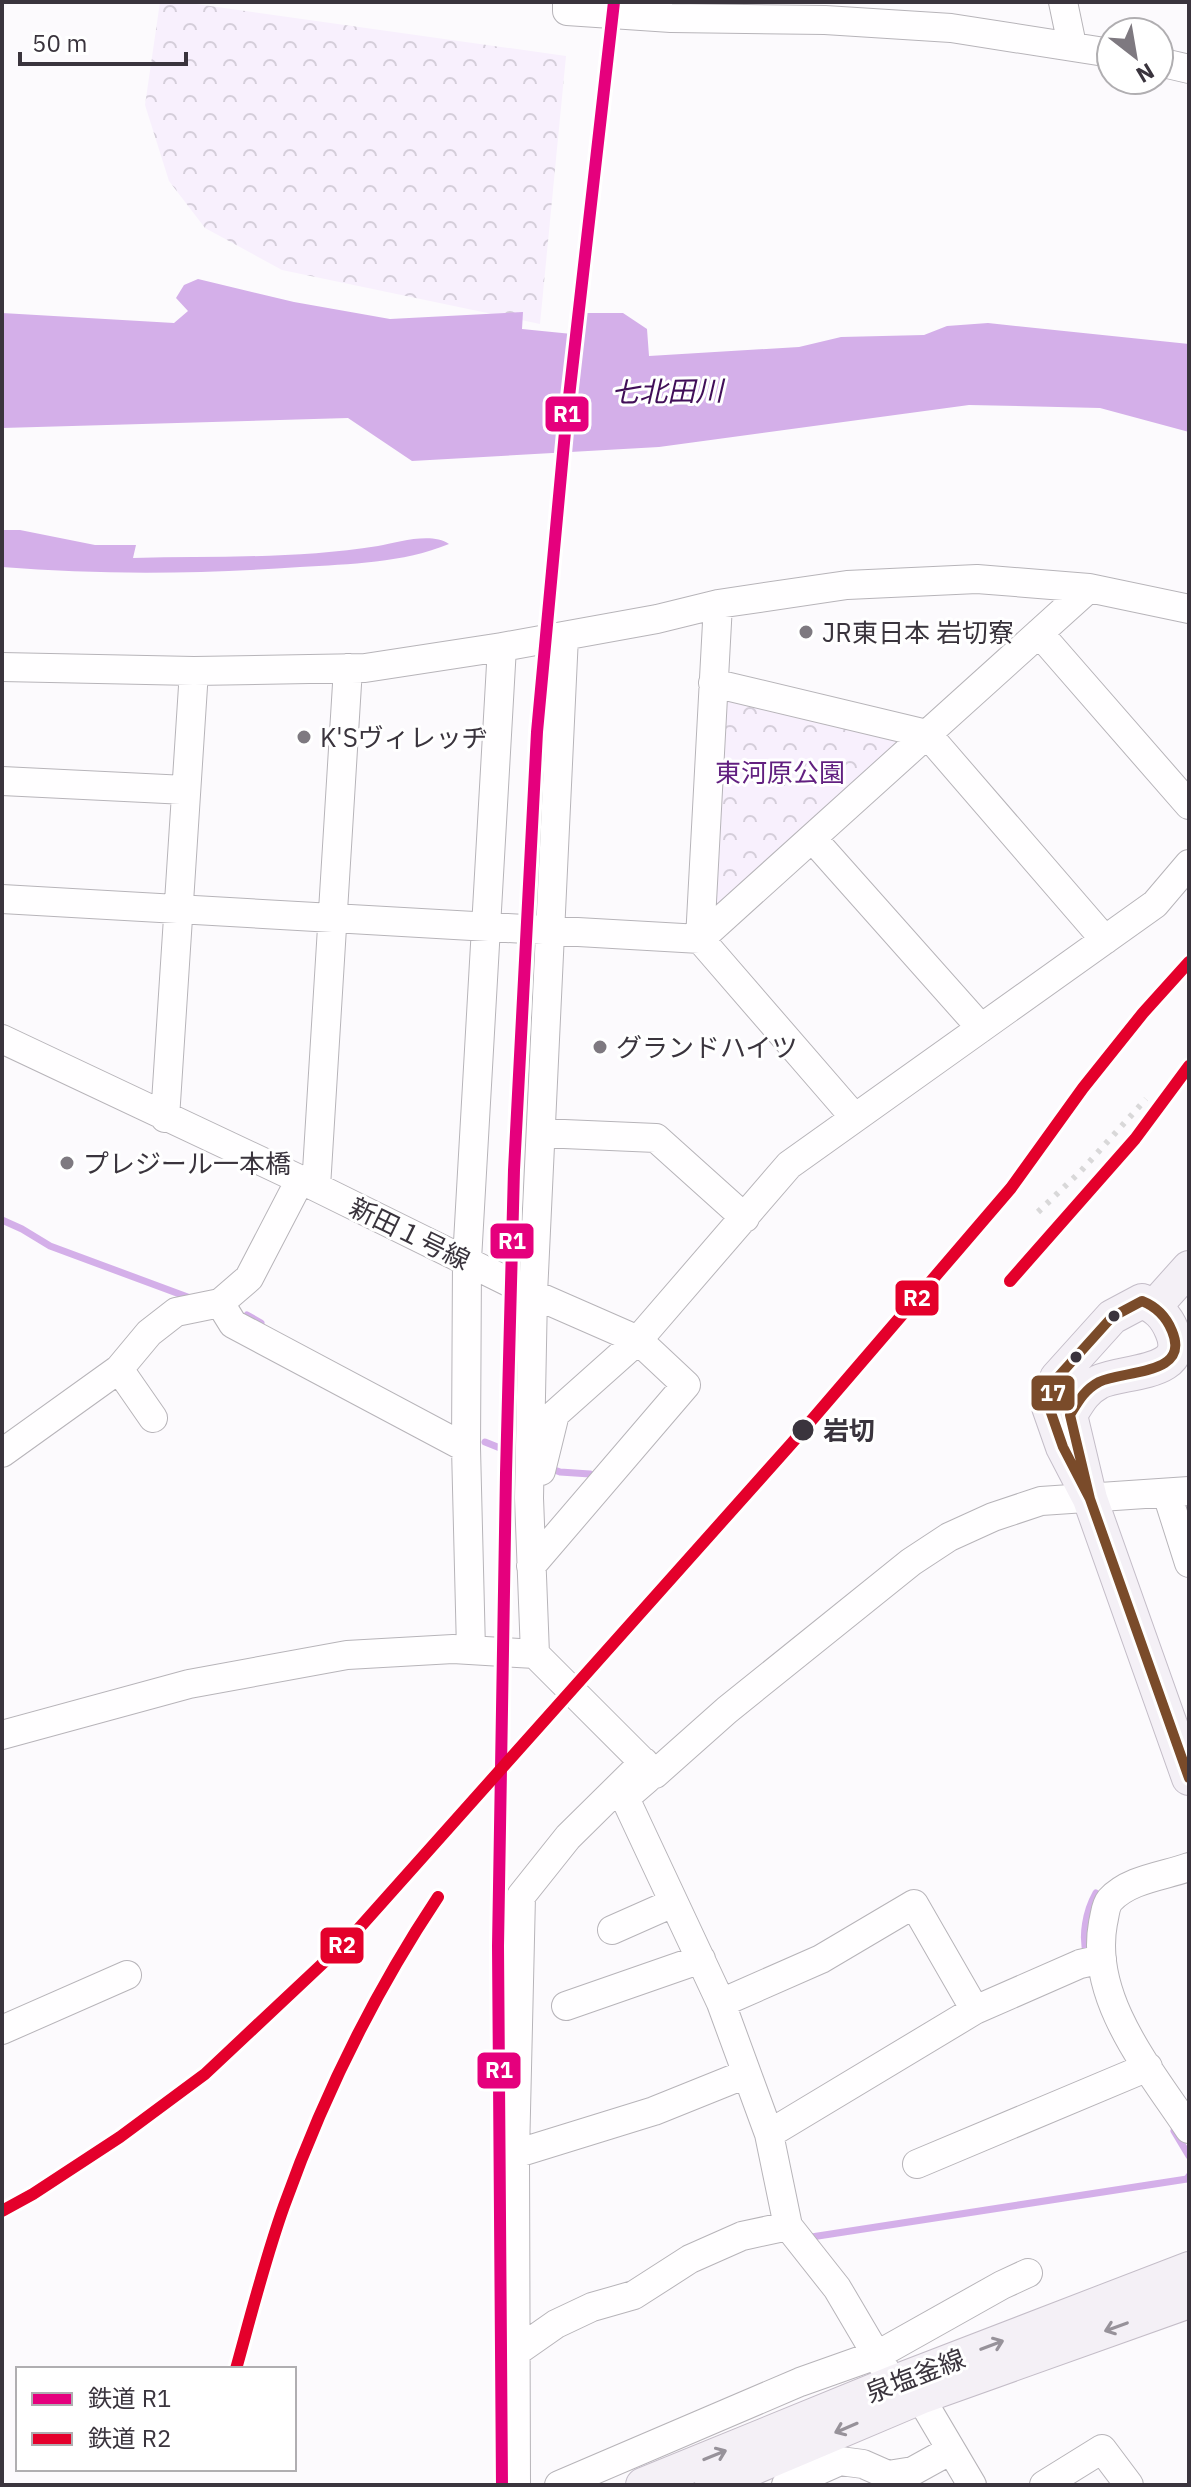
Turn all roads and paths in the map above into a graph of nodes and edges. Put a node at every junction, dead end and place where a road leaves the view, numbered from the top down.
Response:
1 (567, 2) edge
2 (1063, 2) edge
3 (680, 10) edge
4 (1072, 45) junction
5 (1095, 50) edge
6 (1089, 588) junction
7 (718, 604) junction
8 (1189, 609) edge
9 (1039, 633) junction
10 (564, 636) junction
11 (502, 647) junction
12 (2, 667) edge
13 (348, 668) junction
14 (194, 671) junction
15 (713, 683) junction
16 (927, 734) junction
17 (2, 781) edge
18 (186, 790) junction
19 (1189, 805) edge
20 (812, 838) junction
21 (1189, 864) edge
22 (2, 899) edge
23 (180, 910) junction
24 (331, 918) junction
25 (485, 927) junction
26 (552, 929) junction
27 (700, 939) junction
28 (1105, 940) junction
29 (981, 1028) junction
30 (2, 1039) edge
31 (165, 1118) junction
32 (855, 1118) junction
33 (541, 1133) junction
34 (308, 1183) junction
35 (745, 1218) junction
36 (467, 1260) junction
37 (1189, 1268) edge
38 (533, 1294) junction
39 (220, 1303) junction
40 (1155, 1306) junction
41 (638, 1340) junction
42 (119, 1369) junction
43 (153, 1418) dead end
44 (466, 1448) junction
45 (2, 1453) edge
46 (1178, 1493) edge
47 (529, 1498) junction
48 (1090, 1499) junction
49 (1189, 1563) edge
50 (531, 1566) junction
51 (471, 1650) junction
52 (535, 1654) junction
53 (2, 1735) edge
54 (1183, 1738) edge
55 (649, 1768) junction
56 (1189, 1778) edge
57 (1189, 1867) edge
58 (673, 1903) junction
59 (612, 1930) dead end
60 (701, 1959) junction
61 (1092, 1961) junction
62 (127, 1975) dead end
63 (721, 2003) junction
64 (566, 2006) dead end
65 (975, 2010) junction
66 (2, 2030) edge
67 (1139, 2072) junction
68 (746, 2074) junction
69 (1189, 2129) edge
70 (769, 2134) junction
71 (515, 2154) junction
72 (917, 2164) dead end
73 (788, 2226) junction
74 (1189, 2269) edge
75 (1028, 2273) dead end
76 (1189, 2301) edge
77 (516, 2352) junction
78 (897, 2378) junction
79 (951, 2450) junction
80 (516, 2485) edge
81 (559, 2485) edge
82 (643, 2485) edge
83 (712, 2485) edge
84 (786, 2485) edge
85 (972, 2485) edge
86 (1044, 2485) edge
87 (1129, 2485) edge

1 - 3 street
2 - 4 street
3 - 4 street
4 - 5 street
6 - 7 street
6 - 8 street
6 - 9 street
7 - 10 street
7 - 15 street
9 - 16 street
9 - 19 street
10 - 11 street
10 - 26 street
11 - 13 street
11 - 25 street
12 - 14 street
13 - 14 street
13 - 24 street
14 - 18 street
15 - 16 street
15 - 27 street
16 - 20 street
16 - 28 street
17 - 18 street
18 - 23 street
20 - 27 street
20 - 29 street
21 - 28 street
22 - 23 street
23 - 24 street
23 - 31 street
24 - 25 street
24 - 34 street
25 - 26 street
25 - 36 street
26 - 27 street
26 - 33 street
27 - 32 street
28 - 29 street
29 - 32 street
30 - 31 street, 新田１号線
31 - 34 street, 新田１号線
32 - 35 street
33 - 35 street
33 - 38 street
34 - 36 street, 新田１号線
34 - 39 street
35 - 41 street
36 - 38 street, 新田１号線
36 - 44 street
37 - 40 main road
38 - 41 street, 新田１号線
38 - 47 street
39 - 42 street
39 - 44 street
40 - 48 main road
40 - 48 main road
41 - 47 street
41 - 50 street, 新田１号線
42 - 43 street
42 - 45 street
44 - 51 street
46 - 48 street
46 - 49 street
47 - 50 street
48 - 54 main road
48 - 55 street
50 - 52 street
51 - 52 street
51 - 53 street
52 - 55 street
54 - 56 main road
55 - 58 street
55 - 71 street
57 - 61 street
58 - 59 street
58 - 60 street
60 - 63 street
60 - 64 street
61 - 65 street
61 - 67 street
62 - 66 street
63 - 65 street
63 - 68 street
65 - 70 street
67 - 69 street
67 - 72 street
68 - 70 street
68 - 71 street
70 - 73 street
71 - 77 street
73 - 77 street
73 - 78 street
78 -> 74 main road, 泉塩釜線
75 - 78 street
76 -> 78 main road, 泉塩釜線
77 - 80 street
78 - 79 street
78 - 81 street
82 -> 78 main road, 泉塩釜線
78 -> 83 main road, 泉塩釜線
79 - 84 street
79 - 85 street
86 - 87 street

